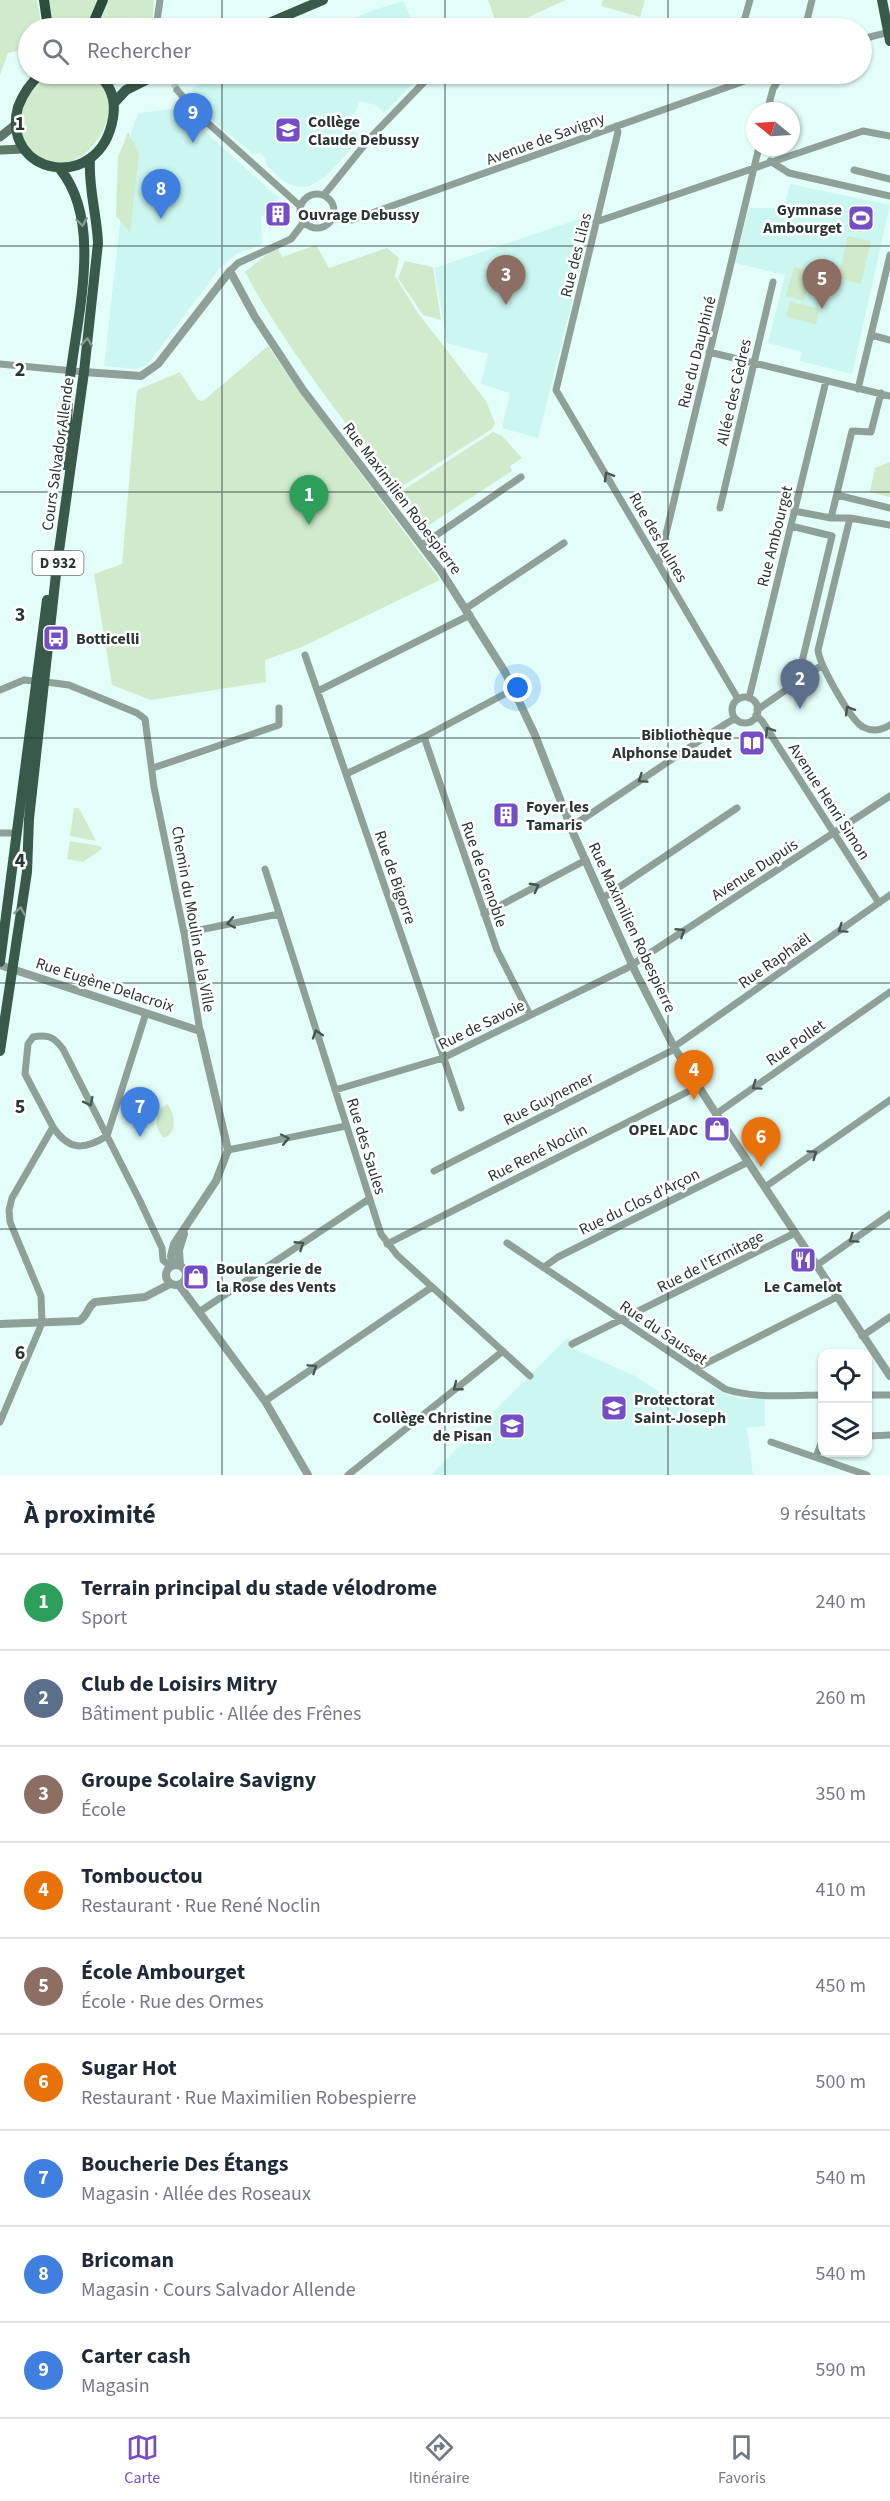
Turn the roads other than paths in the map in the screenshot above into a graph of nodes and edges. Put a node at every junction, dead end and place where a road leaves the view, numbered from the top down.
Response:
1 (44, 0) edge
2 (103, 0) edge
3 (160, 0) edge
4 (323, 0) edge
5 (750, 0) edge
6 (812, 0) edge
7 (882, 0) edge
8 (47, 18) edge
9 (95, 18) edge
10 (157, 18) edge
11 (281, 18) edge
12 (745, 18) edge
13 (808, 18) edge
14 (889, 35) edge
15 (872, 37) edge
16 (30, 84) edge
17 (106, 84) edge
18 (138, 84) edge
19 (422, 84) edge
20 (725, 84) edge
21 (776, 84) edge
22 (177, 90) tunnel mouth
23 (769, 102) edge
24 (114, 103) junction
25 (15, 125) junction
26 (616, 126) junction
27 (890, 136) edge
28 (0, 137) edge
29 (23, 149) junction
30 (0, 150) edge
31 (757, 156) edge
32 (90, 159) junction
33 (770, 161) junction
34 (754, 168) junction
35 (60, 169) junction
36 (854, 170) dead end
37 (890, 179) edge
38 (324, 195) junction
39 (890, 196) edge
40 (300, 206) junction
41 (333, 219) junction
42 (303, 222) junction
43 (596, 222) junction
44 (890, 255) edge
45 (230, 271) junction
46 (773, 282) dead end
47 (870, 335) junction
48 (890, 340) edge
49 (709, 352) junction
50 (753, 363) junction
51 (0, 364) edge
52 (71, 371) junction
53 (84, 372) junction
54 (826, 381) junction
55 (858, 388) junction
56 (556, 390) joint
57 (881, 393) junction
58 (890, 396) edge
59 (521, 477) dead end
60 (837, 495) junction
61 (720, 508) dead end
62 (890, 508) edge
63 (794, 511) junction
64 (831, 518) junction
65 (850, 518) junction
66 (890, 525) edge
67 (791, 526) junction
68 (564, 543) dead end
69 (422, 545) junction
70 (659, 563) junction
71 (468, 612) junction
72 (305, 655) dead end
73 (822, 665) junction
74 (807, 677) junction
75 (41, 683) junction
76 (514, 689) junction
77 (0, 690) edge
78 (318, 691) junction
79 (749, 698) junction
80 (738, 699) junction
81 (279, 708) dead end
82 (757, 712) junction
83 (737, 720) junction
84 (890, 725) edge
85 (424, 737) junction
86 (153, 768) junction
87 (346, 774) junction
88 (890, 796) edge
89 (738, 808) dead end
90 (571, 827) junction
91 (0, 833) edge
92 (18, 833) junction
93 (834, 833) junction
94 (586, 860) junction
95 (265, 869) dead end
96 (890, 895) edge
97 (603, 898) junction
98 (879, 903) junction
99 (279, 914) junction
100 (484, 914) junction
101 (184, 933) junction
102 (0, 964) edge
103 (632, 964) junction
104 (11, 969) junction
105 (890, 992) edge
106 (146, 1014) junction
107 (530, 1016) junction
108 (200, 1031) junction
109 (675, 1048) junction
110 (0, 1051) edge
111 (443, 1058) junction
112 (699, 1086) junction
113 (335, 1090) junction
114 (890, 1100) edge
115 (461, 1108) dead end
116 (716, 1114) junction
117 (346, 1126) junction
118 (53, 1127) junction
119 (107, 1136) junction
120 (228, 1149) junction
121 (748, 1162) junction
122 (434, 1172) dead end
123 (765, 1187) junction
124 (369, 1199) junction
125 (890, 1214) edge
126 (795, 1233) junction
127 (507, 1243) dead end
128 (387, 1244) junction
129 (817, 1265) junction
130 (544, 1267) junction
131 (172, 1268) junction
132 (178, 1283) junction
133 (432, 1287) junction
134 (145, 1297) junction
135 (837, 1297) junction
136 (199, 1312) junction
137 (890, 1317) edge
138 (621, 1321) junction
139 (42, 1323) junction
140 (0, 1324) edge
141 (862, 1336) junction
142 (572, 1344) dead end
143 (503, 1351) junction
144 (695, 1369) junction
145 (530, 1376) dead end
146 (890, 1376) edge
147 (818, 1395) edge
148 (872, 1395) edge
149 (890, 1395) edge
150 (265, 1401) junction
151 (0, 1422) edge
152 (890, 1435) edge
153 (872, 1436) edge
154 (771, 1442) dead end
155 (818, 1452) edge
156 (816, 1457) junction
157 (308, 1475) edge
158 (348, 1475) edge
159 (867, 1475) edge

1 - 8 highway
2 - 9 highway
3 - 10 street
4 - 11 main road
5 - 12 street
6 - 13 street
7 - 14 main road
14 - 15 street
16 - 25 main road
17 - 24 main road
18 - 24 main road
19 - 38 street
20 - 26 street, Avenue de Savigny
21 - 23 street
22 - 40 street
24 - 32 main road
25 - 28 main road
25 - 29 main road
26 - 41 street, Avenue de Savigny
26 - 43 street, Rue des Lilas
27 - 33 street
29 - 30 main road
29 - 35 main road
31 - 34 street, Rue du Dauphiné
32 - 35 main road
53 -> 32 main road, Cours Salvador Allende / D 932
33 - 34 street
33 - 39 street
34 - 43 street
34 - 49 street, Rue du Dauphiné
35 -> 52 main road, Cours Salvador Allende / D 932
36 - 37 street
38 - 40 street
38 - 41 street
40 - 42 street
41 - 42 street
42 - 45 street
43 - 56 street, Rue des Lilas
44 - 47 street
45 - 53 street
45 - 69 street, Rue Maximilien Robespierre
46 - 50 street, Allée des Cèdres
47 - 48 street
47 - 55 street
49 - 50 street
49 - 70 street, Rue du Dauphiné
50 - 54 street
50 - 61 street, Allée des Cèdres
51 - 52 street
52 - 53 street
52 - 75 main road, Cours Salvador Allende / D 932
53 - 75 main road, Cours Salvador Allende / D 932
54 - 55 street
54 - 63 street, Rue Ambourget
55 - 57 street
70 -> 56 street, Rue des Aulnes
57 - 58 street
57 - 60 street
59 - 69 street
60 - 62 street
60 - 64 street
63 - 64 street
63 - 67 street, Rue Ambourget
64 - 65 street
65 - 66 street
65 - 73 street
67 - 74 street
67 - 79 street, Rue Ambourget
68 - 71 street
69 - 71 street, Rue Maximilien Robespierre
70 - 80 street, Rue des Aulnes
71 - 76 street, Rue Maximilien Robespierre
71 - 78 street
72 - 78 street, Rue de Bigorre
73 - 74 street
84 -> 73 street
74 - 82 street
75 - 77 street, Chemin du Moulin de la Ville
75 - 86 street, Chemin du Moulin de la Ville
75 - 92 main road, Cours Salvador Allende / D 932
104 -> 75 main road, Cours Salvador Allende / D 932
76 - 85 street
76 - 90 street, Rue Maximilien Robespierre
78 - 87 street, Rue de Bigorre
79 - 80 street
79 - 82 street
80 - 83 street
81 - 86 street
82 - 83 street
93 -> 82 street, Avenue Henri Simon
83 -> 90 street
85 - 87 street
85 - 100 street, Rue de Grenoble
86 - 101 street, Chemin du Moulin de la Ville
87 - 111 street, Rue de Bigorre
88 - 93 street, Avenue Dupuis
89 - 97 street
90 - 94 street, Rue Maximilien Robespierre
91 - 92 street
92 - 102 main road, Cours Salvador Allende / D 932
93 - 98 street, Avenue Henri Simon
103 -> 93 street, Avenue Dupuis
94 - 97 street, Rue Maximilien Robespierre
100 -> 94 street
95 - 99 street, Rue des Saules
96 - 98 street, Rue Raphaël
97 - 103 street, Rue Maximilien Robespierre
98 -> 109 street, Rue Raphaël
99 -> 101 street
113 -> 99 street, Rue des Saules
100 - 107 street, Rue de Grenoble
101 - 108 street, Chemin du Moulin de la Ville
102 - 104 street, Rue Eugène Delacroix
103 - 107 street, Rue de Savoie
103 - 109 street, Rue Maximilien Robespierre
104 - 106 street, Rue Eugène Delacroix
104 - 110 main road, D 932
105 -> 116 street, Rue Pollet
106 - 108 street, Rue Eugène Delacroix
106 - 119 street
107 - 111 street, Rue de Savoie
108 - 120 street, Chemin du Moulin de la Ville
109 - 112 street, Rue Maximilien Robespierre
109 - 122 street, Rue Guynemer
111 - 113 street, Rue de Savoie
111 - 115 street, Rue de Bigorre
112 - 116 street, Rue Maximilien Robespierre
112 - 128 street, Rue René Noclin
113 - 117 street, Rue des Saules
123 -> 114 street
116 - 121 street, Rue Maximilien Robespierre
120 -> 117 street
117 - 124 street, Rue des Saules
118 - 119 street
118 -> 119 street
118 - 139 street
119 - 131 street
120 - 131 street
121 - 123 street, Rue Maximilien Robespierre
121 - 130 street, Rue du Clos d'Arçon
123 - 126 street, Rue Maximilien Robespierre
124 - 128 street, Rue des Saules
136 -> 124 street
125 -> 129 street
126 - 129 street, Rue Maximilien Robespierre
126 - 138 street, Rue de l'Ermitage
127 - 130 street, Rue du Sausset
128 - 133 street, Rue des Saules
129 - 135 street, Rue Maximilien Robespierre
130 - 138 street, Rue du Sausset
131 - 132 street
131 - 132 street
131 - 134 street
132 - 134 street
132 - 136 street
133 - 143 street, Rue des Saules
150 -> 133 street
134 - 139 street
135 - 141 street, Rue Maximilien Robespierre
135 - 144 street
136 - 150 street
137 - 141 street
138 - 142 street, Rue de l'Ermitage
138 - 144 street, Rue du Sausset
139 - 140 street
139 - 151 street
141 - 146 street, Rue Maximilien Robespierre
143 - 145 street, Rue des Saules
143 -> 158 street
144 - 147 street, Rue du Sausset
148 - 149 street
150 - 157 street
152 - 153 street
154 - 156 street
155 - 156 street
156 - 159 street

